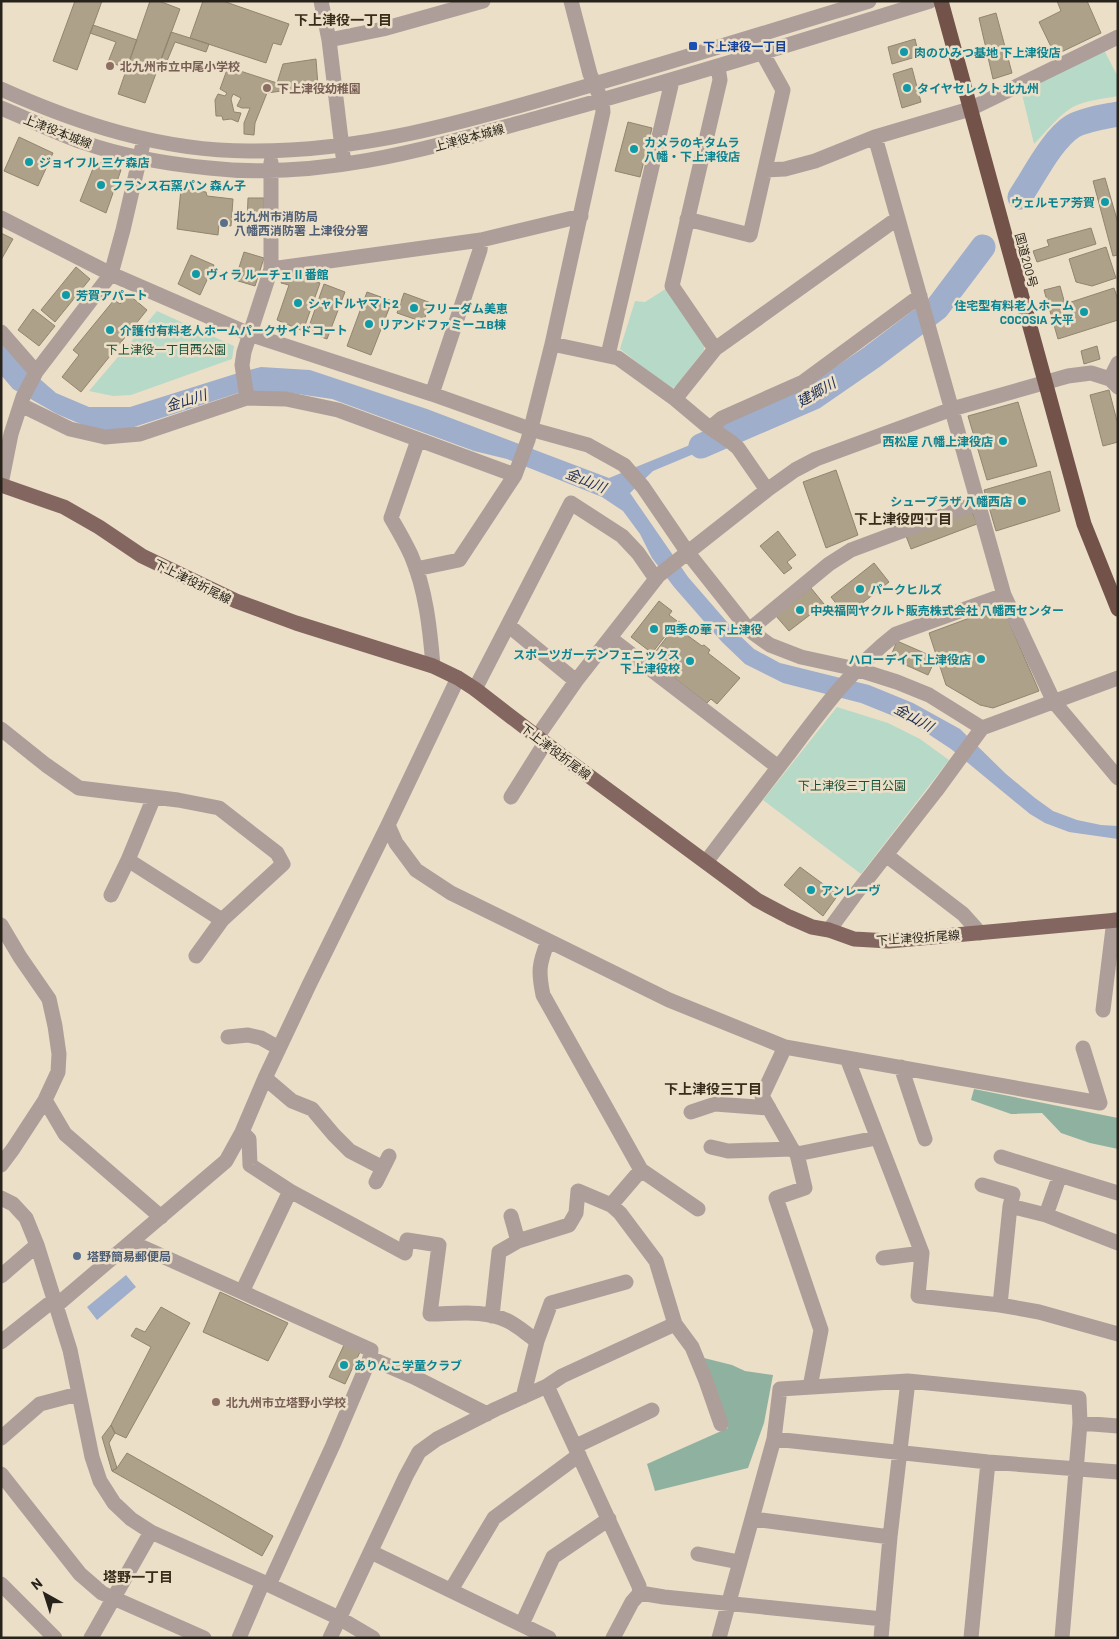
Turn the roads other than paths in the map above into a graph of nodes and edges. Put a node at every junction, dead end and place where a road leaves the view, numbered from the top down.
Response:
1 (321, 1) edge
2 (483, 1) edge
3 (571, 1) edge
4 (869, 1) edge
5 (930, 1) edge
6 (941, 1) edge
7 (843, 5) edge
8 (1118, 37) edge
9 (329, 40) junction
10 (763, 54) junction
11 (718, 67) junction
12 (672, 81) junction
13 (594, 84) junction
14 (1, 89) edge
15 (602, 100) junction
16 (1, 108) edge
17 (970, 109) junction
18 (875, 137) junction
19 (143, 139) junction
20 (342, 147) junction
21 (270, 151) junction
22 (140, 157) junction
23 (344, 164) junction
24 (765, 170) junction
25 (272, 171) junction
26 (581, 216) junction
27 (1, 218) edge
28 (898, 218) junction
29 (687, 219) junction
30 (481, 240) junction
31 (271, 269) junction
32 (111, 274) junction
33 (921, 300) junction
34 (1, 332) edge
35 (249, 334) junction
36 (552, 344) junction
37 (715, 349) junction
38 (608, 355) junction
39 (1118, 363) edge
40 (36, 372) junction
41 (1044, 382) junction
42 (1114, 383) edge
43 (432, 394) junction
44 (246, 398) junction
45 (675, 399) junction
46 (22, 401) junction
47 (952, 409) junction
48 (712, 429) junction
49 (529, 434) junction
50 (418, 440) junction
51 (517, 470) junction
52 (1, 484) edge
53 (766, 490) junction
54 (977, 503) junction
55 (684, 556) junction
56 (416, 569) junction
57 (658, 577) junction
58 (1004, 595) junction
59 (1118, 609) edge
60 (508, 625) junction
61 (749, 630) junction
62 (610, 638) junction
63 (433, 666) junction
64 (853, 672) junction
65 (458, 678) junction
66 (1118, 678) edge
67 (576, 681) junction
68 (475, 689) junction
69 (1054, 702) junction
70 (1, 729) edge
71 (978, 733) junction
72 (541, 740) junction
73 (778, 767) junction
74 (1118, 778) edge
75 (154, 797) junction
76 (511, 797) dead end
77 (388, 825) junction
78 (886, 855) junction
79 (128, 860) junction
80 (706, 862) junction
81 (111, 895) dead end
82 (222, 920) junction
83 (1116, 920) edge
84 (1, 925) edge
85 (829, 930) junction
86 (980, 933) junction
87 (548, 940) junction
88 (196, 956) dead end
89 (1103, 1010) dead end
90 (228, 1038) dead end
91 (784, 1047) junction
92 (279, 1048) junction
93 (1083, 1048) dead end
94 (847, 1058) junction
95 (901, 1067) junction
96 (265, 1078) junction
97 (45, 1100) junction
98 (769, 1108) junction
99 (691, 1112) dead end
100 (242, 1132) junction
101 (876, 1138) junction
102 (925, 1139) dead end
103 (711, 1147) dead end
104 (795, 1152) junction
105 (1001, 1157) dead end
106 (1, 1165) edge
107 (641, 1170) junction
108 (1060, 1174) junction
109 (376, 1182) dead end
110 (982, 1185) dead end
111 (290, 1191) junction
112 (1118, 1193) edge
113 (1, 1198) edge
114 (611, 1205) junction
115 (1010, 1206) junction
116 (698, 1209) dead end
117 (1046, 1215) junction
118 (511, 1216) dead end
119 (161, 1217) junction
120 (518, 1240) junction
121 (131, 1242) junction
122 (1118, 1243) edge
123 (37, 1245) junction
124 (922, 1253) junction
125 (883, 1258) dead end
126 (1, 1276) edge
127 (626, 1282) dead end
128 (242, 1292) junction
129 (56, 1302) junction
130 (1000, 1305) junction
131 (492, 1316) junction
132 (674, 1324) junction
133 (1118, 1334) edge
134 (538, 1341) junction
135 (1, 1342) edge
136 (370, 1358) junction
137 (908, 1381) junction
138 (547, 1386) junction
139 (810, 1387) junction
140 (78, 1394) junction
141 (523, 1397) junction
142 (652, 1410) dead end
143 (488, 1414) junction
144 (1080, 1423) junction
145 (721, 1424) dead end
146 (1118, 1426) edge
147 (1, 1438) edge
148 (774, 1439) junction
149 (577, 1450) junction
150 (900, 1453) junction
151 (988, 1462) junction
152 (1076, 1468) junction
153 (1118, 1472) edge
154 (1, 1474) edge
155 (609, 1519) junction
156 (752, 1519) junction
157 (151, 1532) junction
158 (890, 1537) junction
159 (371, 1552) junction
160 (698, 1554) dead end
161 (739, 1562) junction
162 (266, 1583) junction
163 (1, 1584) edge
164 (451, 1590) junction
165 (640, 1593) junction
166 (114, 1598) junction
167 (728, 1604) junction
168 (339, 1618) junction
169 (883, 1619) junction
170 (522, 1624) junction
171 (55, 1638) edge
172 (91, 1638) edge
173 (204, 1638) edge
174 (240, 1638) edge
175 (330, 1638) edge
176 (373, 1638) edge
177 (549, 1638) edge
178 (613, 1638) edge
179 (719, 1638) edge
180 (881, 1638) edge
181 (971, 1638) edge
182 (1062, 1638) edge

1 - 9 street
2 - 9 street
3 - 13 street
4 - 7 street, 上津役本城線
5 - 10 street, 上津役本城線
6 - 17 highway, 国道200号
7 - 13 street, 上津役本城線
8 - 17 street
9 - 20 street
10 - 11 street, 上津役本城線
10 - 24 street
11 - 12 street, 上津役本城線
11 - 29 street
12 - 15 street, 上津役本城線
12 - 38 street
13 - 15 street
13 - 20 street, 上津役本城線
14 - 19 street, 上津役本城線
15 - 23 street, 上津役本城線
15 - 26 street
16 - 22 street, 上津役本城線
17 - 18 street
17 - 41 highway, 国道200号
18 - 24 street
18 - 28 street
19 - 21 street, 上津役本城線
19 - 22 street
20 - 21 street, 上津役本城線
20 - 23 street
21 - 25 street
22 - 25 street, 上津役本城線
22 - 32 street
23 - 25 street, 上津役本城線
24 - 29 street
25 - 31 street
26 - 30 street
26 - 36 street
27 - 32 street
28 - 33 street
28 - 37 street
29 - 37 street
30 - 31 street
30 - 43 street
31 - 35 street
32 - 35 street
32 - 40 street
33 - 47 street
33 - 48 street
34 - 40 street
35 - 43 street
35 - 44 street
36 - 38 street
36 - 49 street
37 - 45 street
38 - 45 street
39 - 42 street
40 - 46 street
41 - 42 street
41 - 47 street
41 - 59 highway, 国道200号
43 - 49 street
44 - 46 street
44 - 50 street
45 - 48 street
46 - 52 street
47 - 53 street
47 - 54 street
48 - 53 street
49 - 51 street
49 - 55 street
50 - 51 street
50 - 56 street
51 - 56 street
52 - 63 main road, 下上津役折尾線
53 - 55 street
54 - 58 street
54 - 61 street
55 - 57 street
55 - 61 street
56 - 63 street
57 - 60 street
57 - 62 street
58 - 64 street
58 - 69 street
60 - 67 street
60 - 68 street
61 - 64 street
62 - 67 street
62 - 73 street
63 - 65 main road, 下上津役折尾線
64 - 71 street
64 - 73 street
65 - 68 main road, 下上津役折尾線
65 - 77 street
66 - 69 street
67 - 72 street
68 - 72 main road, 下上津役折尾線
69 - 71 street
69 - 74 street
70 - 75 street
71 - 78 street
72 - 76 street
72 - 80 main road, 下上津役折尾線
73 - 80 street
75 - 79 street
75 - 82 street
77 - 87 street
77 - 92 street
78 - 85 street
78 - 86 street
79 - 81 street
79 - 82 street
80 - 85 main road, 下上津役折尾線
82 - 88 street
83 - 86 main road, 下上津役折尾線
83 - 89 street
84 - 97 street
85 - 86 main road, 下上津役折尾線
87 - 91 street
87 - 107 street
90 - 92 street
91 - 94 street
91 - 98 street
92 - 96 street
93 - 95 street
94 - 95 street
94 - 101 street
95 - 102 street
96 - 100 street
96 - 109 street
97 - 106 street
97 - 119 street
98 - 99 street
98 - 104 street
100 - 111 street
100 - 119 street
101 - 104 street
101 - 124 street
103 - 104 street
104 - 139 street
105 - 108 street
107 - 114 street
107 - 116 street
108 - 112 street
108 - 117 street
110 - 115 street
111 - 128 street
111 - 131 street
113 - 123 street
114 - 120 street
114 - 132 street
115 - 117 street
115 - 130 street
117 - 122 street
118 - 120 street
119 - 121 street
120 - 131 street
121 - 128 street
121 - 129 street
123 - 126 street
123 - 129 street
124 - 125 street
124 - 130 street
127 - 134 street
128 - 136 street
129 - 135 street
129 - 140 street
130 - 133 street
131 - 134 street
132 - 138 street
132 - 145 street
134 - 141 street
136 - 143 street
136 - 162 street
137 - 139 street
137 - 144 street
137 - 150 street
138 - 141 street
138 - 149 street
139 - 148 street
140 - 147 street
140 - 157 street
141 - 143 street
142 - 149 street
143 - 159 street
144 - 146 street
144 - 152 street
148 - 150 street
148 - 156 street
149 - 155 street
149 - 164 street
150 - 151 street
150 - 158 street
151 - 152 street
151 - 181 street
152 - 153 street
152 - 182 street
154 - 166 street
155 - 165 street
155 - 170 street
156 - 158 street
156 - 161 street
157 - 162 street
157 - 166 street
158 - 169 street
159 - 164 street
159 - 168 street
160 - 161 street
161 - 167 street
162 - 168 street
162 - 174 street
163 - 171 street
164 - 170 street
165 - 167 street
165 - 178 street
166 - 172 street
166 - 173 street
167 - 169 street
167 - 179 street
168 - 175 street
168 - 176 street
169 - 180 street
170 - 177 street

